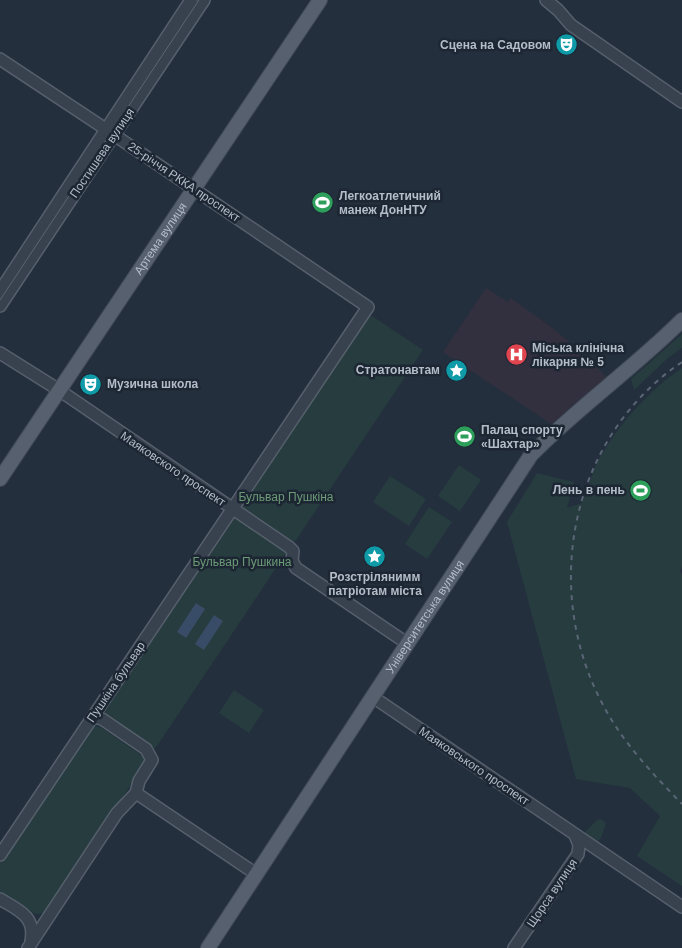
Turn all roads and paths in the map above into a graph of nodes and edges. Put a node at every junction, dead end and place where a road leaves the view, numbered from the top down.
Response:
1 (191, 0) edge
2 (204, 0) edge
3 (320, 0) edge
4 (546, 0) edge
5 (0, 59) edge
6 (682, 102) edge
7 (110, 132) junction
8 (194, 189) junction
9 (0, 291) edge
10 (0, 306) edge
11 (682, 320) edge
12 (0, 353) edge
13 (59, 390) junction
14 (281, 435) joint
15 (0, 479) edge
16 (232, 508) junction
17 (408, 644) junction
18 (373, 697) junction
19 (92, 716) junction
20 (136, 793) junction
21 (575, 835) junction
22 (595, 848) junction
23 (578, 854) junction
24 (0, 855) edge
25 (256, 874) junction
26 (0, 899) edge
27 (682, 907) edge
28 (29, 947) edge
29 (208, 948) edge
30 (514, 948) edge

1 - 7 street, Постишева вулиця
2 - 7 street, Постишева вулиця
3 - 8 main road, Артема вулиця
4 - 6 street
5 - 7 street, 25-річчя РККА проспект
7 - 8 street, 25-річчя РККА проспект
7 - 9 street, Постишева вулиця
7 - 10 street, Постишева вулиця
8 - 13 main road, Артема вулиця
8 - 14 street, 25-річчя РККА проспект
11 - 17 main road, Університетська вулиця
12 - 13 street, Маяковского проспект
13 - 15 main road, Артема вулиця
13 - 16 street, Маяковского проспект
14 - 16 street, Пушкіна бульвар
16 - 17 street, Маяковского проспект
16 - 19 street, Пушкіна бульвар
17 - 18 main road, Університетська вулиця
18 - 21 street, Маяковського проспект
18 - 25 main road, Університетська вулиця
19 - 20 street
19 - 24 street, Пушкіна бульвар
20 - 25 street
20 - 28 street
21 - 22 street, Маяковського проспект
21 - 23 street, Щорса вулиця
22 - 23 street
22 - 27 street, Маяковського проспект
23 - 30 street, Щорса вулиця
25 - 29 main road, Університетська вулиця
26 - 28 street

